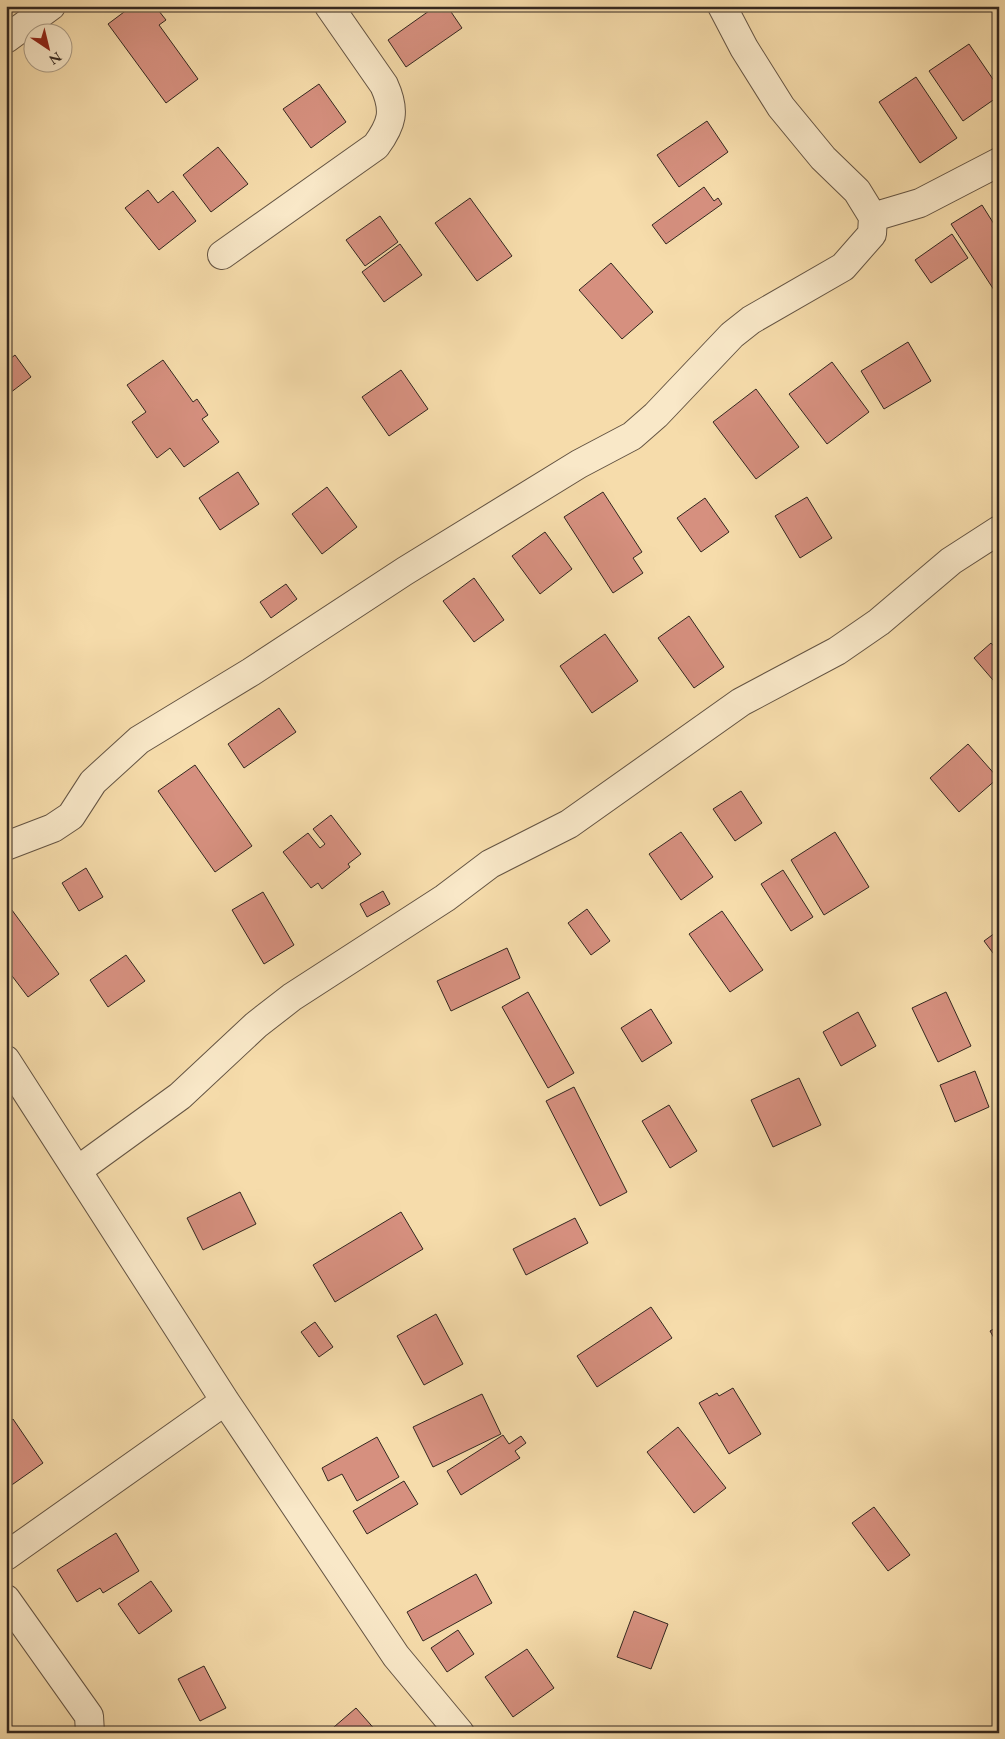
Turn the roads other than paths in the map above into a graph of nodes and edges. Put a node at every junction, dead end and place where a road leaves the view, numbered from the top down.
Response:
1 (51, 6) edge
2 (329, 6) edge
3 (722, 6) edge
4 (6, 39) edge
5 (999, 162) edge
6 (873, 217) junction
7 (222, 255) dead end
8 (999, 530) edge
9 (6, 846) edge
10 (6, 1060) edge
11 (78, 1170) junction
12 (225, 1401) junction
13 (6, 1556) edge
14 (6, 1599) edge
15 (90, 1733) edge
16 (460, 1733) edge

1 - 4 street
2 - 7 street
3 - 6 street
5 - 6 street
6 - 9 street
8 - 11 street
10 - 11 street
11 - 12 street
12 - 13 street
12 - 16 street
14 - 15 street

